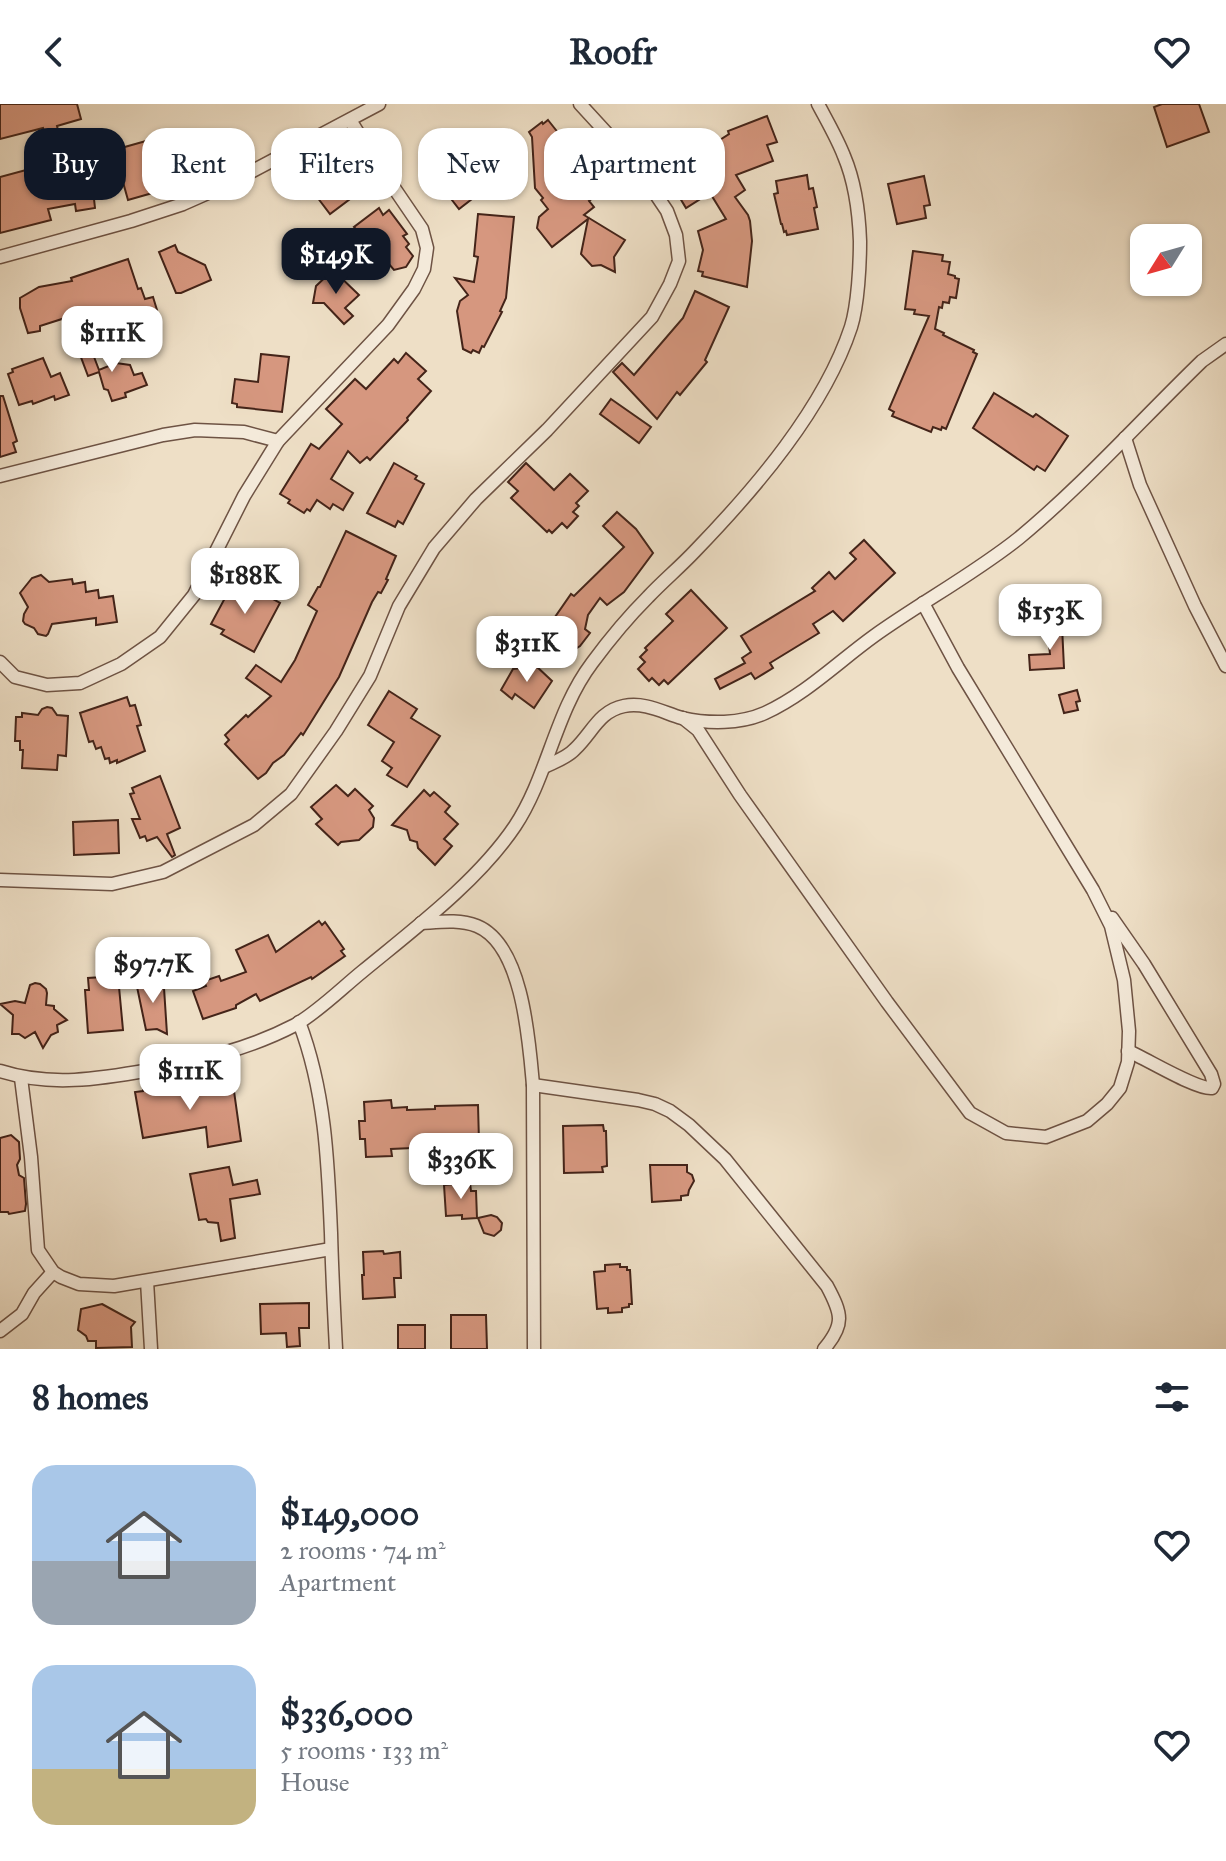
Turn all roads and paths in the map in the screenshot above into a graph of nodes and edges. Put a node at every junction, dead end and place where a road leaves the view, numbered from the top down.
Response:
1 (379, 104) edge
2 (580, 104) edge
3 (818, 104) edge
4 (350, 120) junction
5 (0, 257) edge
6 (1226, 344) edge
7 (1125, 438) junction
8 (278, 441) junction
9 (0, 476) edge
10 (923, 603) junction
11 (0, 662) edge
12 (1226, 666) edge
13 (683, 718) junction
14 (544, 767) junction
15 (0, 880) edge
16 (1093, 890) junction
17 (421, 923) junction
18 (299, 1022) junction
19 (1128, 1051) junction
20 (0, 1071) edge
21 (21, 1078) junction
22 (533, 1085) junction
23 (331, 1249) junction
24 (53, 1272) junction
25 (147, 1281) junction
26 (0, 1331) edge
27 (151, 1349) edge
28 (336, 1349) edge
29 (534, 1349) edge
30 (824, 1349) edge

1 - 4 street
2 - 15 street
3 - 14 street
4 - 5 street
4 - 8 street
6 - 7 street
7 - 10 street
7 - 12 street
8 - 9 street
8 - 11 street
10 - 13 street
10 - 16 street
13 - 14 street
13 - 19 street
14 - 17 street
16 - 19 street
16 - 19 street
17 - 18 street
17 - 22 street
18 - 21 street
18 - 23 street
20 - 21 street
21 - 24 street
22 - 29 street
22 - 30 street
23 - 25 street
23 - 28 street
24 - 25 street
24 - 26 street
25 - 27 street

